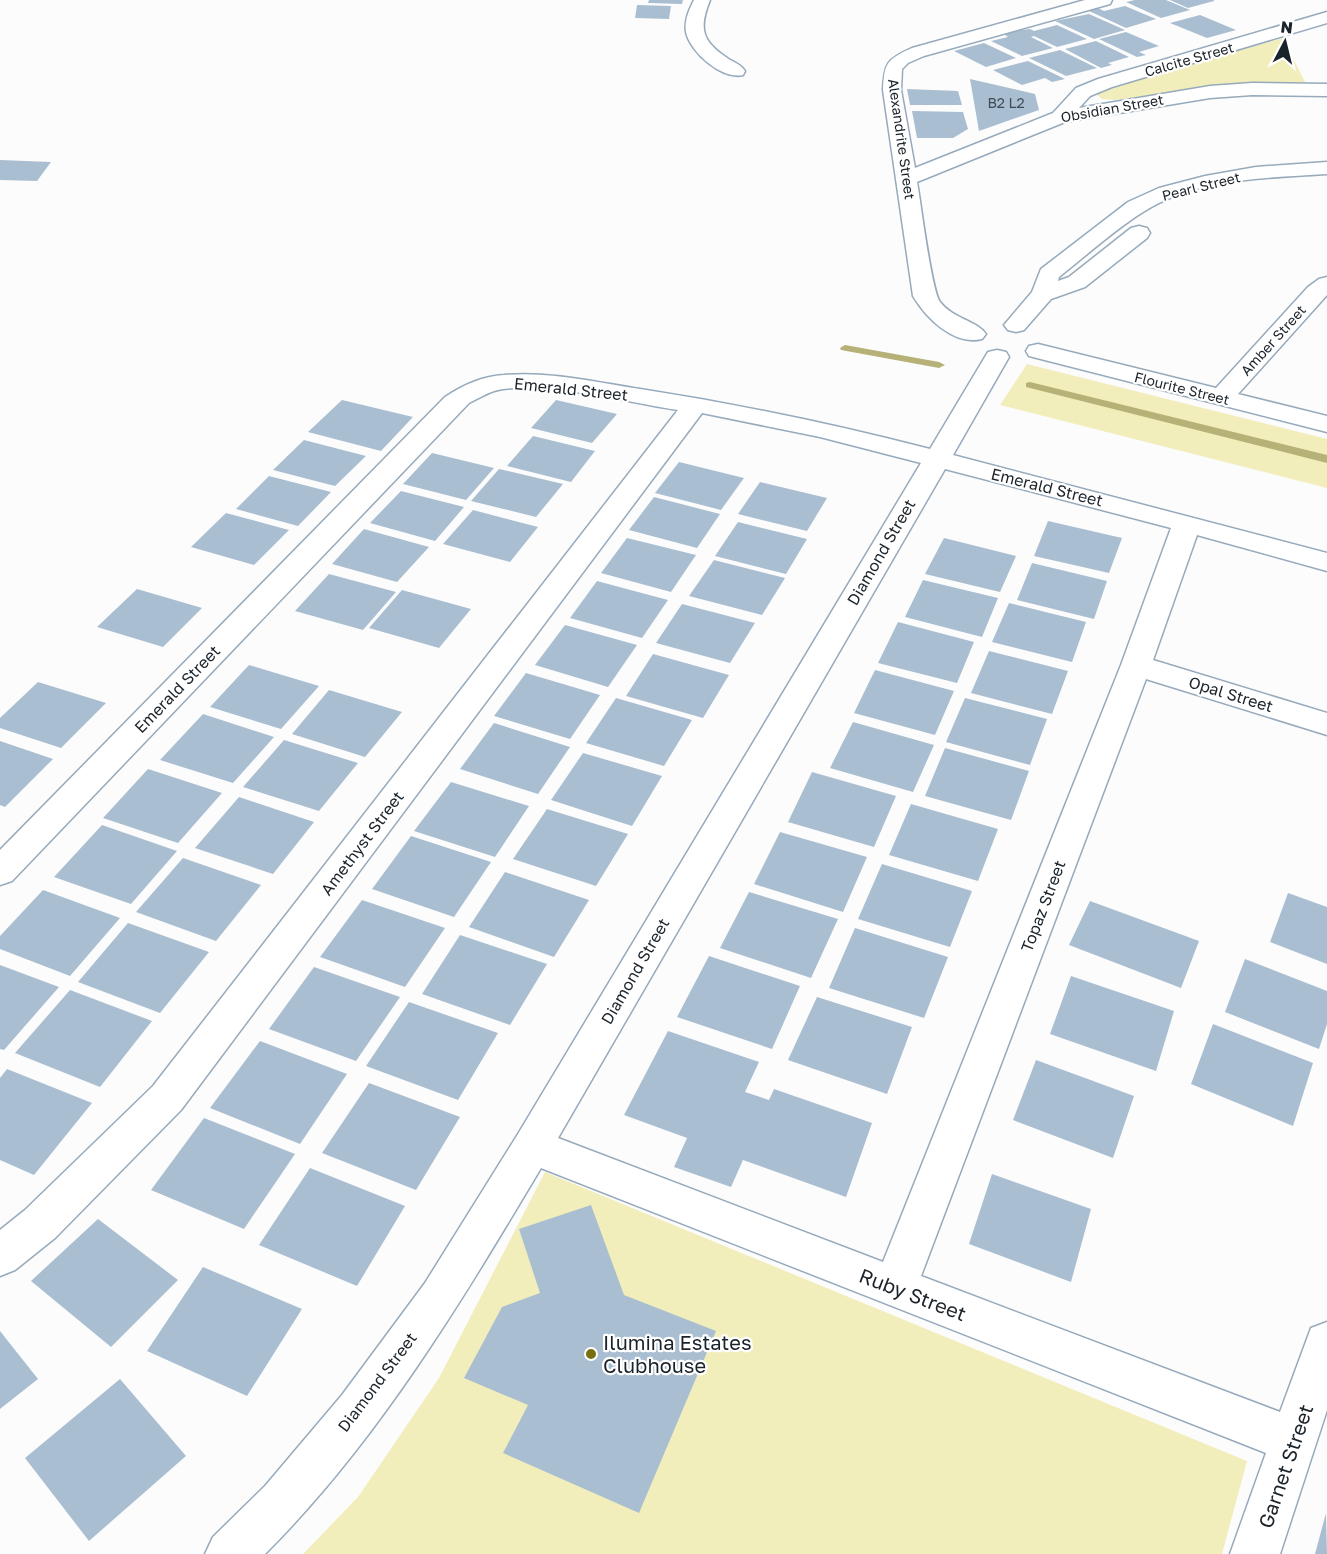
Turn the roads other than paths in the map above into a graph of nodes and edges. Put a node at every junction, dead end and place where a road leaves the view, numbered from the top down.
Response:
1 (702, 0) edge
2 (1104, 0) edge
3 (1327, 16) edge
4 (1278, 33) junction
5 (1327, 35) edge
6 (736, 71) dead end
7 (1327, 90) edge
8 (1060, 117) junction
9 (1327, 168) edge
10 (908, 178) junction
11 (1327, 180) edge
12 (1327, 284) edge
13 (1043, 294) junction
14 (1016, 325) junction
15 (986, 345) junction
16 (1038, 351) junction
17 (1221, 398) junction
18 (696, 404) junction
19 (1327, 424) edge
20 (936, 458) junction
21 (1187, 523) junction
22 (1327, 562) edge
23 (1136, 665) junction
24 (1327, 724) edge
25 (0, 872) edge
26 (532, 1146) junction
27 (0, 1256) edge
28 (895, 1287) junction
29 (1327, 1343) edge
30 (1294, 1441) junction
31 (230, 1554) edge
32 (1255, 1554) edge

1 - 6 street
2 - 10 street, Alexandrite Street
3 - 4 street, Calcite Street
4 - 5 street
4 - 8 street, Calcite Street
7 - 8 street, Obsidian Street
8 - 10 street, Obsidian Street
9 - 13 street, Pearl Street
10 - 15 street, Alexandrite Street
11 - 13 street, Pearl Street
12 - 17 street, Amber Street
13 - 14 street, Pearl Street
14 - 15 street
14 - 16 street
15 - 16 street
15 - 20 street, Diamond Street
16 - 17 street, Flourite Street
17 - 19 street, Flourite Street
18 - 20 street, Emerald Street
18 - 25 street, Emerald Street
18 - 27 street, Amethyst Street
20 - 21 street, Emerald Street
20 - 26 street, Diamond Street
21 - 22 street, Emerald Street
21 - 23 street, Topaz Street
23 - 24 street, Opal Street
23 - 28 street, Topaz Street
26 - 28 street, Ruby Street
26 - 31 street, Diamond Street
28 - 30 street, Ruby Street
29 - 30 street, Garnet Street
30 - 32 street, Garnet Street

